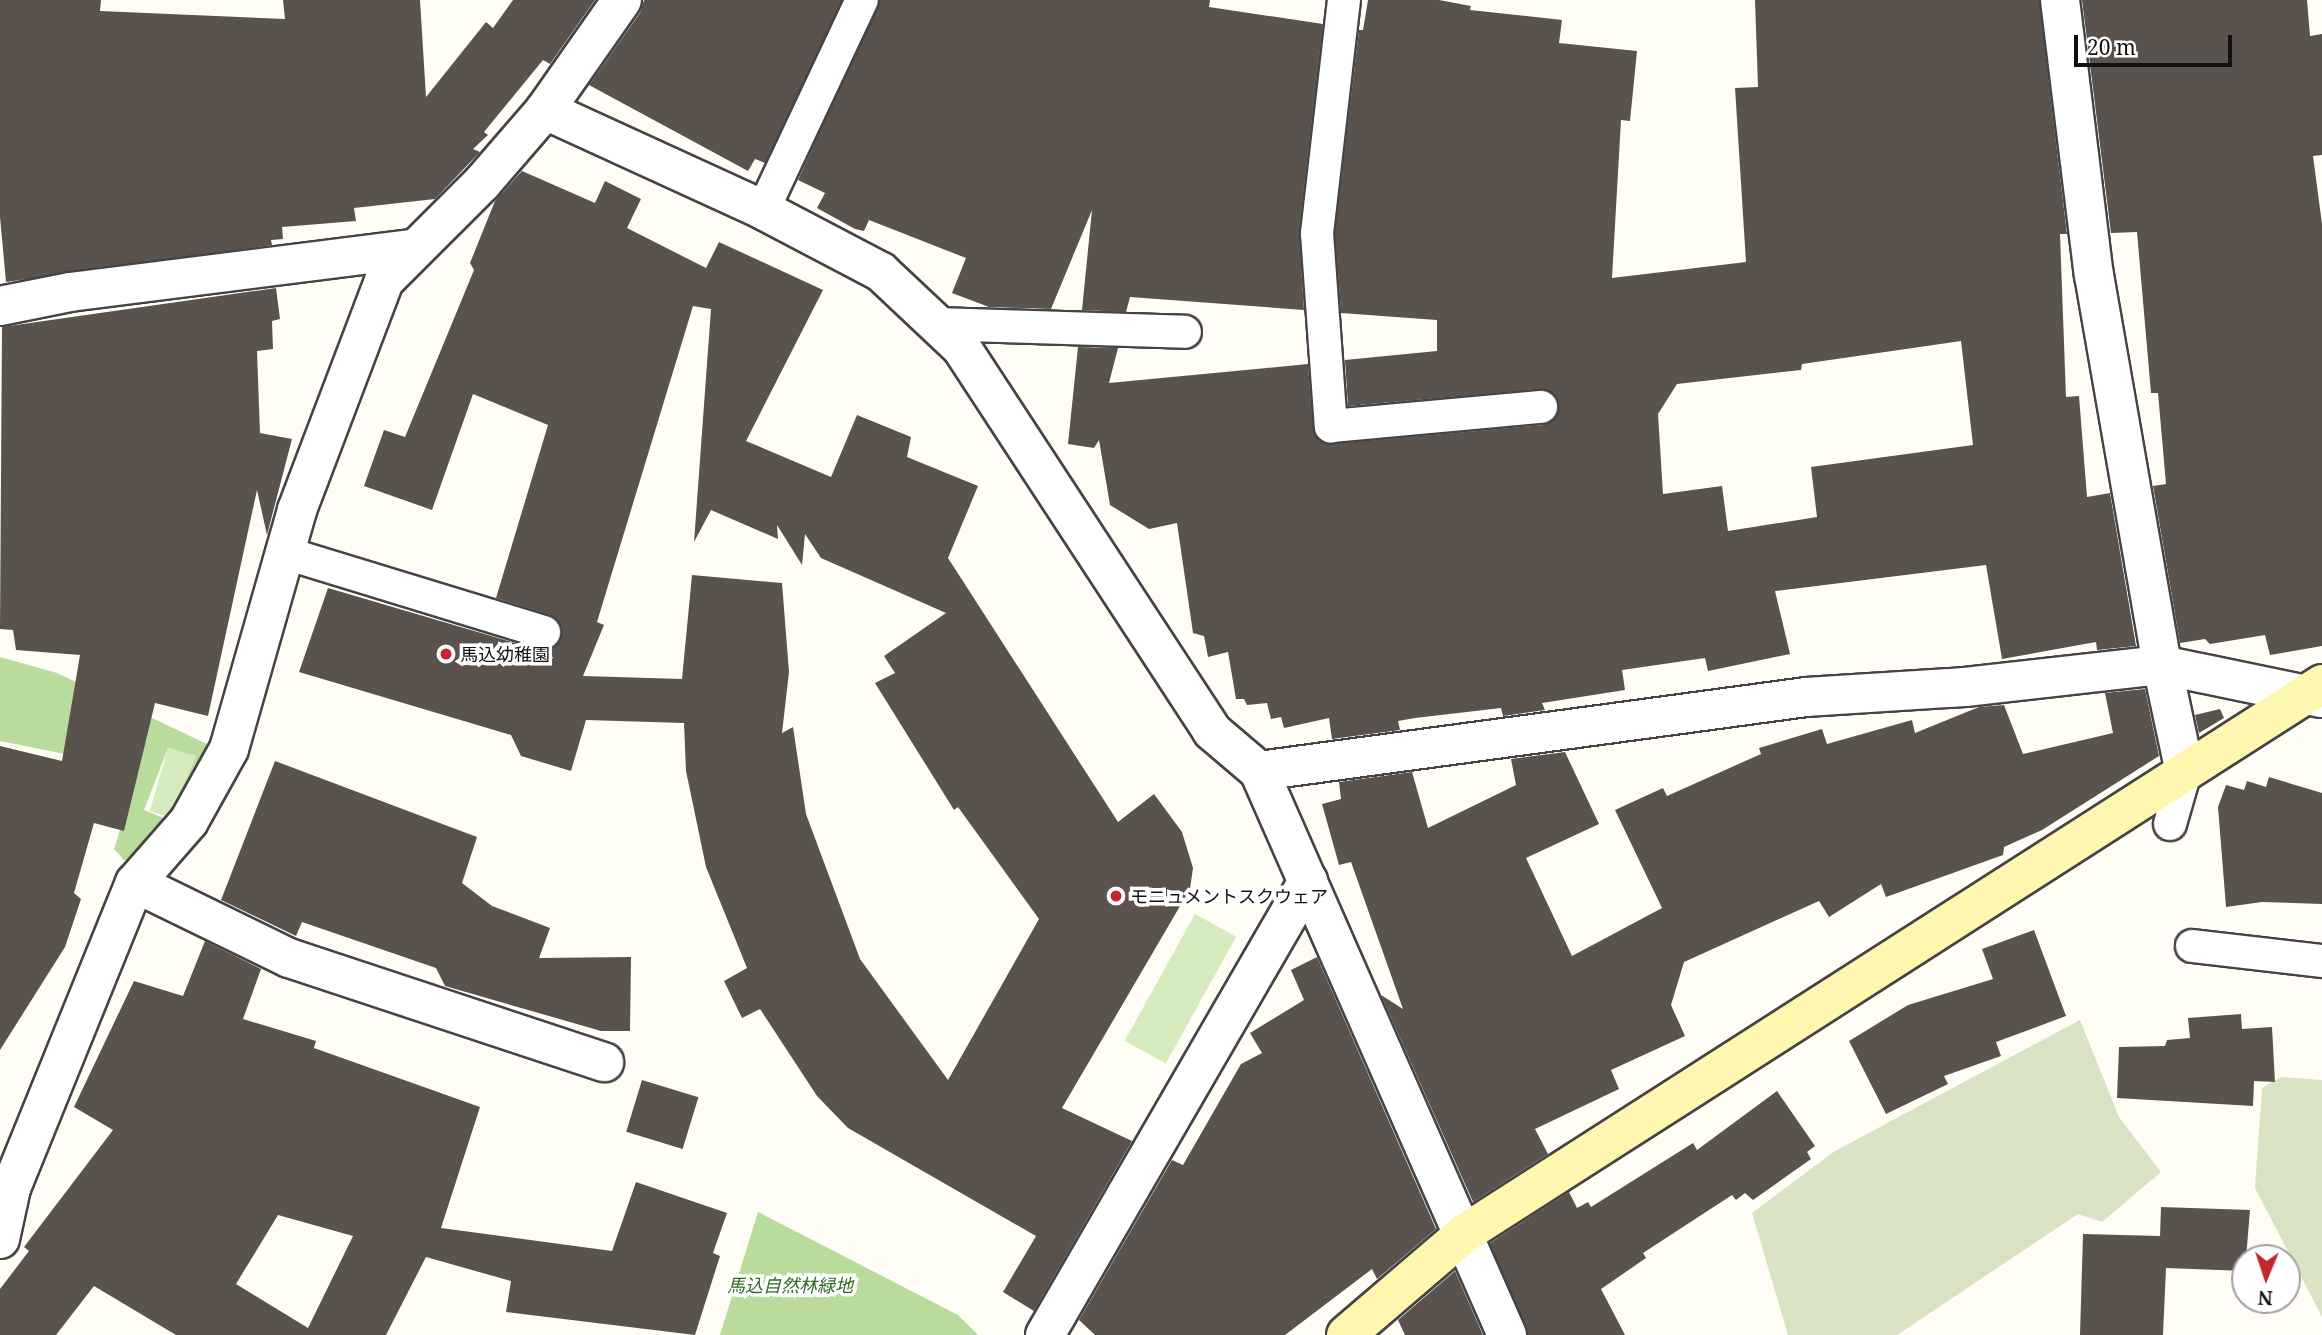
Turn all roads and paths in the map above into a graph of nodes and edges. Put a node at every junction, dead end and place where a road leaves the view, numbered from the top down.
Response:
1 (622, 0) edge
2 (862, 0) edge
3 (1344, 0) edge
4 (2060, 0) edge
5 (545, 110) junction
6 (763, 211) junction
7 (412, 249) junction
8 (0, 306) edge
9 (936, 324) junction
10 (1185, 332) dead end
11 (1541, 407) dead end
12 (285, 553) junction
13 (544, 632) dead end
14 (2162, 665) junction
15 (2317, 692) edge
16 (1259, 771) junction
17 (2185, 772) junction
18 (2171, 824) dead end
19 (1308, 881) junction
20 (135, 883) junction
21 (2192, 946) dead end
22 (2322, 961) edge
23 (604, 1062) dead end
24 (5, 1191) edge
25 (1465, 1233) junction
26 (0, 1238) edge
27 (1045, 1335) edge
28 (1346, 1335) edge
29 (1507, 1335) edge

1 - 5 street
2 - 6 lane
3 - 11 lane
4 - 14 street
5 - 6 street
5 - 7 street
6 - 9 street
7 - 8 street
7 - 12 street
9 - 10 lane
9 - 16 street
12 - 13 lane
12 - 20 street
14 - 15 street
14 - 16 street
14 - 17 street
15 - 17 street
16 - 19 street
17 - 18 lane
17 - 25 street
19 - 25 street
19 - 27 street
20 - 23 street
20 - 24 street
21 - 22 lane
24 - 26 street
25 - 28 street
25 - 29 street

